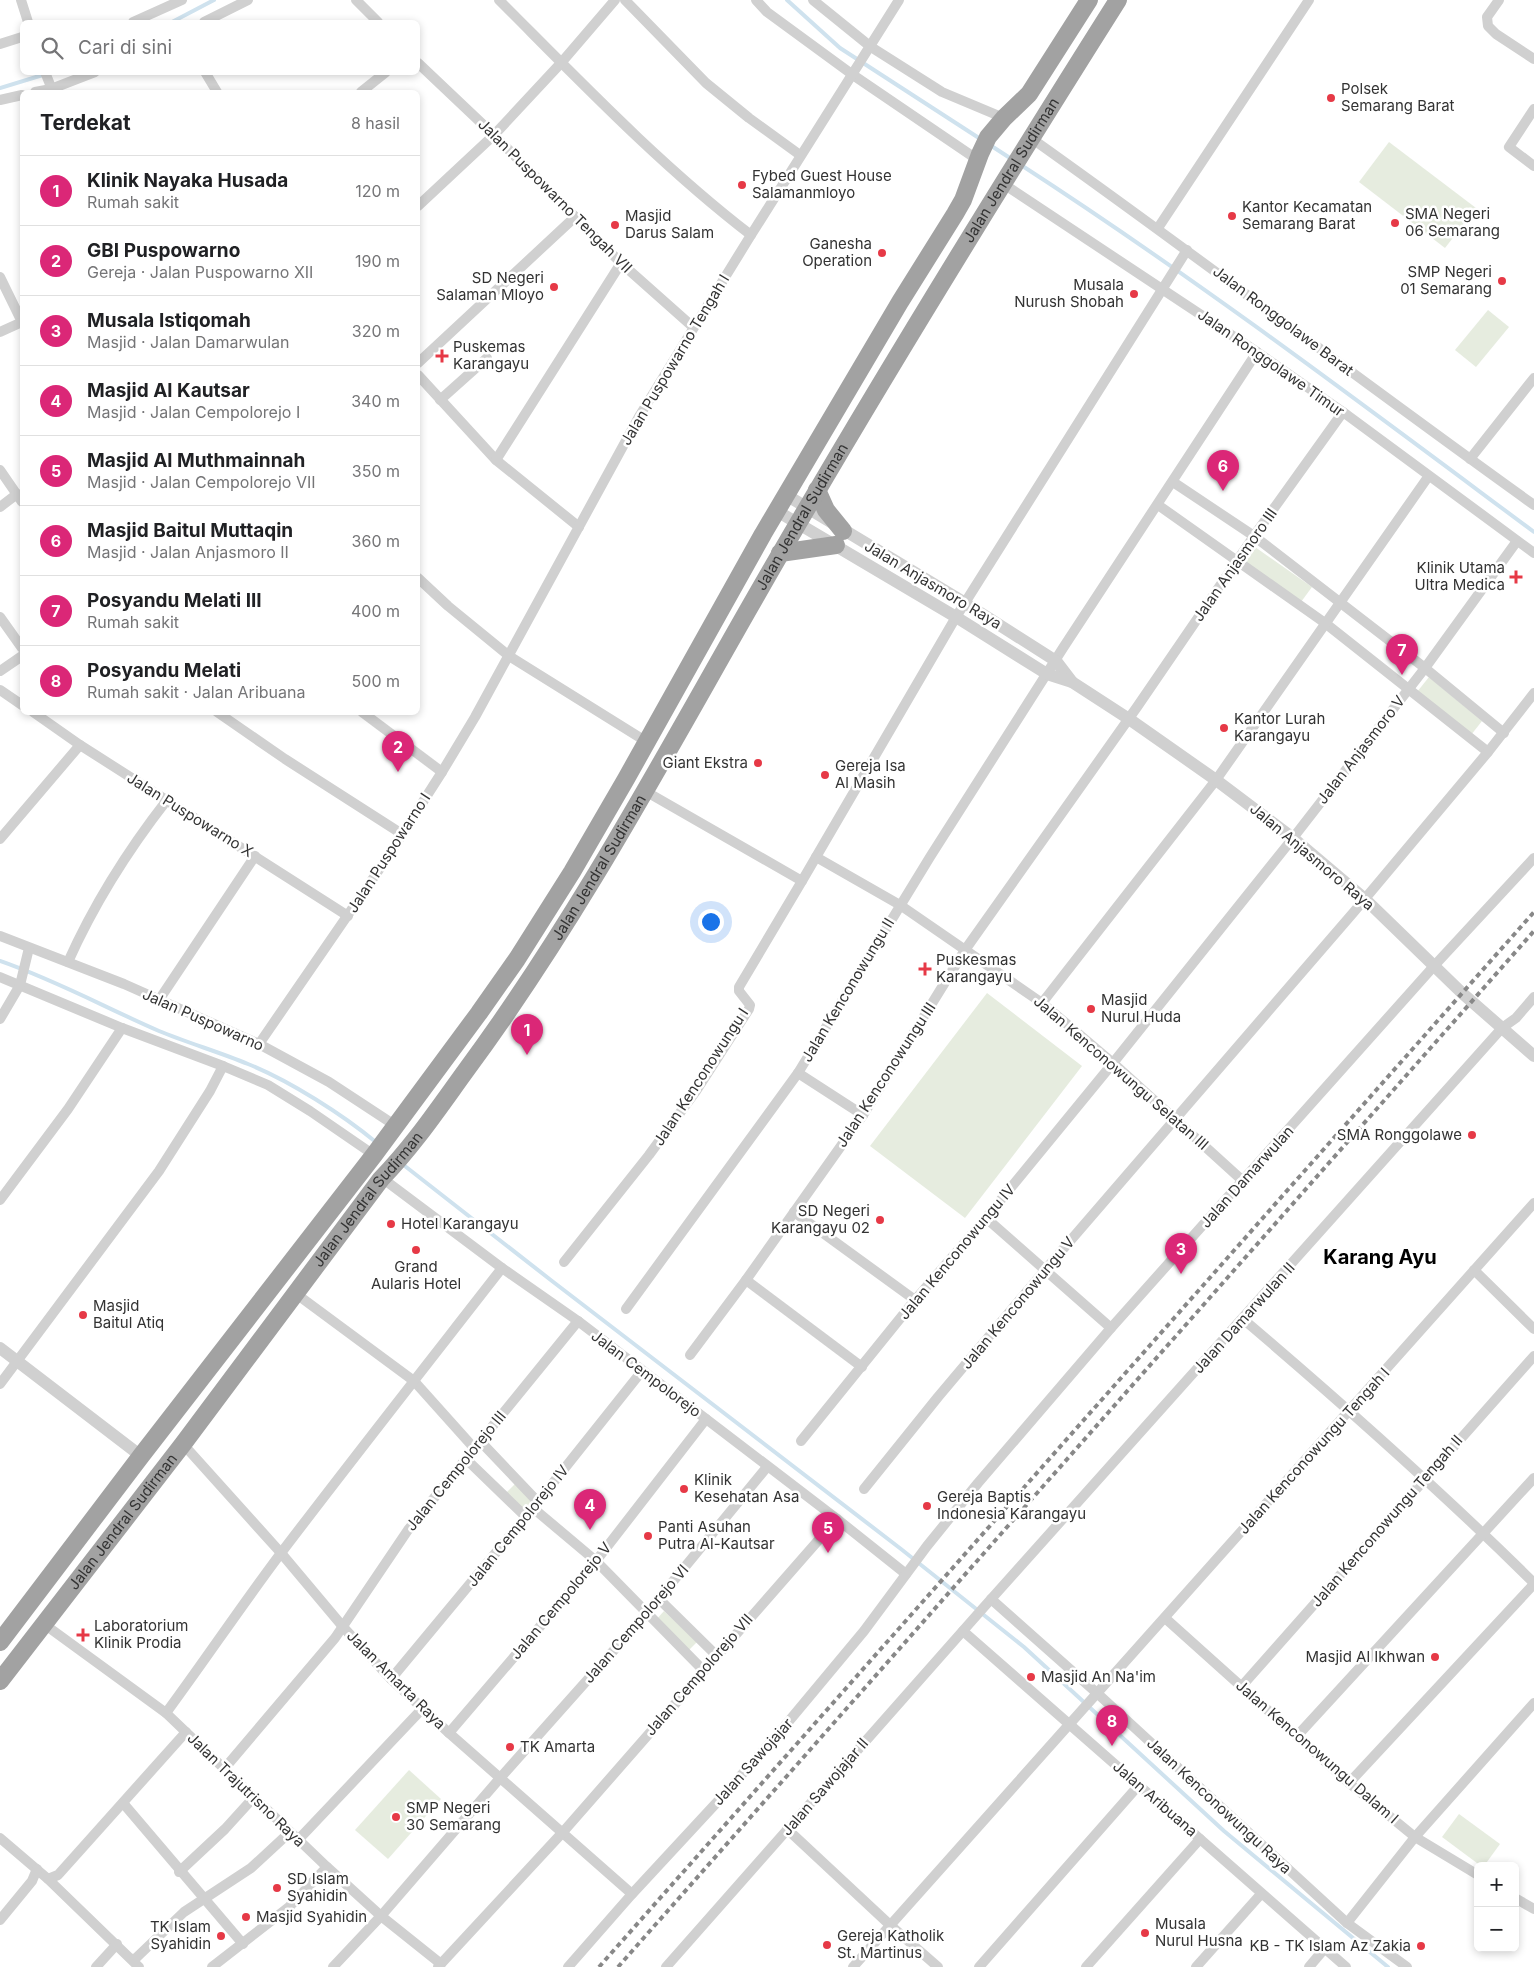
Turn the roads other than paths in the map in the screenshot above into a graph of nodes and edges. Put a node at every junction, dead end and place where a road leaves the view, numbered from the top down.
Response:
1 (21, 0) edge
2 (182, 0) edge
3 (248, 0) edge
4 (356, 0) edge
5 (499, 0) edge
6 (615, 0) edge
7 (625, 0) edge
8 (756, 0) edge
9 (813, 0) edge
10 (899, 0) edge
11 (1089, 0) edge
12 (1118, 0) edge
13 (1309, 0) edge
14 (1499, 0) edge
15 (27, 20) edge
16 (137, 20) edge
17 (208, 20) edge
18 (376, 20) edge
19 (20, 38) edge
20 (0, 44) edge
21 (869, 49) junction
22 (1534, 59) edge
23 (561, 63) junction
24 (420, 65) edge
25 (854, 73) junction
26 (46, 75) edge
27 (87, 75) edge
28 (207, 75) edge
29 (382, 75) edge
30 (51, 89) edge
31 (216, 90) edge
32 (364, 90) edge
33 (20, 95) edge
34 (0, 100) edge
35 (1534, 109) edge
36 (1002, 121) junction
37 (494, 135) junction
38 (1030, 141) junction
39 (800, 155) junction
40 (979, 157) junction
41 (1534, 166) edge
42 (1006, 177) junction
43 (420, 204) edge
44 (575, 217) junction
45 (1158, 228) junction
46 (751, 235) junction
47 (1185, 253) junction
48 (621, 263) junction
49 (0, 277) edge
50 (1165, 286) junction
51 (20, 318) edge
52 (20, 323) edge
53 (693, 327) junction
54 (0, 332) edge
55 (1258, 352) junction
56 (487, 358) dead end
57 (420, 361) edge
58 (420, 377) edge
59 (1534, 378) edge
60 (440, 400) junction
61 (1343, 412) junction
62 (1470, 459) junction
63 (496, 460) junction
64 (0, 470) edge
65 (1428, 477) junction
66 (1173, 482) junction
67 (817, 490) junction
68 (786, 495) junction
69 (20, 498) edge
70 (1158, 505) junction
71 (1534, 505) edge
72 (0, 507) edge
73 (806, 508) junction
74 (777, 511) junction
75 (798, 524) junction
76 (579, 527) junction
77 (1254, 536) junction
78 (840, 538) junction
79 (1517, 541) junction
80 (780, 553) junction
81 (1534, 553) edge
82 (1238, 560) junction
83 (420, 580) edge
84 (1340, 601) junction
85 (965, 603) junction
86 (956, 617) junction
87 (0, 618) edge
88 (1325, 623) junction
89 (20, 645) edge
90 (509, 656) junction
91 (20, 657) edge
92 (1056, 661) junction
93 (1425, 668) junction
94 (0, 672) edge
95 (1047, 674) junction
96 (1072, 682) junction
97 (1408, 689) junction
98 (0, 690) edge
99 (1534, 693) edge
100 (20, 704) edge
101 (37, 715) edge
102 (221, 715) edge
103 (366, 715) edge
104 (1129, 719) junction
105 (1504, 732) junction
106 (647, 742) junction
107 (80, 745) junction
108 (1488, 752) junction
109 (442, 772) junction
110 (1216, 780) junction
111 (646, 791) junction
112 (167, 800) junction
113 (402, 834) junction
114 (1293, 838) junction
115 (0, 839) edge
116 (255, 856) junction
117 (816, 858) junction
118 (1534, 858) edge
119 (802, 882) junction
120 (1365, 899) junction
121 (900, 905) junction
122 (348, 916) junction
123 (0, 936) edge
124 (30, 948) junction
125 (965, 950) junction
126 (68, 962) junction
127 (1434, 966) junction
128 (0, 977) edge
129 (22, 980) junction
130 (1534, 997) edge
131 (158, 1000) junction
132 (1042, 1003) junction
133 (0, 1018) edge
134 (122, 1028) junction
135 (1502, 1028) junction
136 (259, 1044) junction
137 (1534, 1056) edge
138 (1113, 1063) junction
139 (223, 1066) junction
140 (798, 1073) junction
141 (863, 1115) junction
142 (1176, 1120) junction
143 (394, 1128) junction
144 (375, 1153) junction
145 (384, 1177) junction
146 (1243, 1181) junction
147 (0, 1200) edge
148 (1534, 1203) edge
149 (794, 1212) junction
150 (986, 1218) junction
151 (564, 1262) dead end
152 (502, 1268) junction
153 (1046, 1270) junction
154 (1474, 1270) junction
155 (746, 1280) junction
156 (295, 1293) junction
157 (915, 1300) junction
158 (626, 1309) dead end
159 (1243, 1319) junction
160 (578, 1321) junction
161 (1111, 1328) junction
162 (1534, 1329) edge
163 (0, 1348) edge
164 (690, 1355) dead end
165 (1534, 1356) edge
166 (17, 1360) junction
167 (862, 1367) junction
168 (642, 1371) junction
169 (414, 1381) junction
170 (0, 1384) edge
171 (1350, 1411) junction
172 (706, 1420) junction
173 (801, 1441) dead end
174 (183, 1444) junction
175 (477, 1445) junction
176 (141, 1456) junction
177 (466, 1459) junction
178 (767, 1467) junction
179 (1425, 1478) junction
180 (1534, 1478) edge
181 (864, 1489) dead end
182 (536, 1505) junction
183 (526, 1517) junction
184 (837, 1519) junction
185 (1483, 1533) junction
186 (927, 1546) joint
187 (281, 1553) junction
188 (596, 1561) junction
189 (907, 1572) junction
190 (1534, 1584) edge
191 (659, 1599) junction
192 (987, 1603) junction
193 (647, 1613) junction
194 (1166, 1618) junction
195 (679, 1619) junction
196 (44, 1624) junction
197 (344, 1628) junction
198 (963, 1631) junction
199 (666, 1632) junction
200 (0, 1642) edge
201 (716, 1656) junction
202 (703, 1670) junction
203 (392, 1679) junction
204 (0, 1681) edge
205 (1242, 1687) junction
206 (1095, 1696) junction
207 (1534, 1703) edge
208 (423, 1708) junction
209 (166, 1713) junction
210 (1069, 1723) junction
211 (186, 1732) junction
212 (449, 1733) junction
213 (1298, 1736) junction
214 (224, 1769) junction
215 (501, 1777) junction
216 (1349, 1784) junction
217 (1139, 1785) junction
218 (254, 1797) junction
219 (123, 1804) junction
220 (787, 1830) junction
221 (290, 1832) junction
222 (563, 1832) junction
223 (1415, 1837) junction
224 (0, 1838) edge
225 (1200, 1839) junction
226 (298, 1840) junction
227 (327, 1868) junction
228 (37, 1869) junction
229 (179, 1872) junction
230 (1474, 1873) edge
231 (48, 1878) junction
232 (632, 1894) junction
233 (1261, 1894) junction
234 (204, 1899) junction
235 (1519, 1900) edge
236 (1534, 1909) edge
237 (381, 1916) junction
238 (0, 1920) edge
239 (1347, 1923) junction
240 (890, 1925) junction
241 (118, 1944) junction
242 (243, 1944) junction
243 (1325, 1948) junction
244 (132, 1959) junction
245 (440, 1965) edge
246 (96, 1967) edge
247 (139, 1967) edge
248 (212, 1967) edge
249 (333, 1967) edge
250 (568, 1967) edge
251 (666, 1967) edge
252 (853, 1967) edge
253 (938, 1967) edge
254 (979, 1967) edge
255 (1086, 1967) edge
256 (1196, 1967) edge
257 (1309, 1967) edge
258 (1346, 1967) edge
259 (1407, 1967) edge

1 - 15 street
2 - 16 street
3 - 17 street
4 - 18 street
5 - 23 street
6 - 23 street
7 - 39 street
8 - 25 street
9 - 21 street
10 - 21 street, Jalan Puspowarno Tengah I
11 - 36 highway, Jalan Jendral Sudirman
12 - 38 highway, Jalan Jendral Sudirman
13 - 45 street
14 - 22 street
19 - 20 street
21 - 25 street, Jalan Puspowarno Tengah I
21 - 36 street
23 - 37 street
23 - 46 street
24 - 37 street, Jalan Puspowarno Tengah VII
25 - 39 street, Jalan Puspowarno Tengah I
25 - 40 street
26 - 30 street
27 - 30 street
28 - 31 street
29 - 32 street
33 - 34 street
35 - 41 street
36 - 40 highway, Jalan Jendral Sudirman
37 - 43 street
37 - 44 street, Jalan Puspowarno Tengah VII
38 - 42 highway, Jalan Jendral Sudirman
38 - 45 street, Jalan Ronggolawe Barat
39 - 46 street, Jalan Puspowarno Tengah I
40 - 68 highway, Jalan Jendral Sudirman
42 - 50 street, Jalan Ronggolawe Timur
42 - 67 highway, Jalan Jendral Sudirman
44 - 48 street, Jalan Puspowarno Tengah VII
44 - 57 street
45 - 47 street, Jalan Ronggolawe Barat
46 - 53 street, Jalan Puspowarno Tengah I
47 - 50 street
47 - 62 street, Jalan Ronggolawe Barat
48 - 53 street, Jalan Puspowarno Tengah VII
48 - 63 street
49 - 51 street
50 - 55 street, Jalan Ronggolawe Timur
50 - 85 street
52 - 54 street
53 - 76 street, Jalan Puspowarno Tengah I
55 - 61 street, Jalan Ronggolawe Timur
55 - 66 street, Jalan Kenconowungu II
56 - 60 street
58 - 60 street
59 - 62 street
60 - 63 street
61 - 65 street, Jalan Ronggolawe Timur
61 - 77 street, Jalan Anjasmoro III
62 - 71 street, Jalan Ronggolawe Barat
63 - 76 street
64 - 69 street
65 - 79 street, Jalan Ronggolawe Timur
65 - 84 street
66 - 70 street, Jalan Kenconowungu II
66 - 77 street
67 - 73 highway, Jalan Jendral Sudirman
67 - 78 highway
68 - 73 street, Jalan Anjasmoro Raya
68 - 74 highway, Jalan Jendral Sudirman
69 - 72 street
70 - 82 street
70 - 92 street, Jalan Kenconowungu II
73 - 75 highway, Jalan Jendral Sudirman
73 - 78 street, Jalan Anjasmoro Raya
74 - 75 street, Jalan Anjasmoro Raya
74 - 106 highway, Jalan Jendral Sudirman
75 - 78 street, Jalan Anjasmoro Raya
75 - 80 highway, Jalan Jendral Sudirman
76 - 90 street, Jalan Puspowarno Tengah I
77 - 82 street, Jalan Anjasmoro III
77 - 84 street
78 - 80 highway
78 - 85 street, Jalan Anjasmoro Raya
78 - 86 street, Jalan Anjasmoro Raya
79 - 81 street, Jalan Ronggolawe Timur
79 - 93 street, Jalan Anjasmoro V
80 - 111 highway, Jalan Jendral Sudirman
82 - 88 street
82 - 104 street, Jalan Anjasmoro III
83 - 90 street
84 - 88 street
84 - 93 street
85 - 86 street
85 - 92 street, Jalan Anjasmoro Raya
86 - 95 street, Jalan Anjasmoro Raya
86 - 117 street
87 - 89 street
88 - 97 street
88 - 110 street
90 - 106 street
90 - 109 street, Jalan Puspowarno I
91 - 94 street
92 - 95 street, Jalan Kenconowungu II
92 - 96 street, Jalan Anjasmoro Raya
93 - 97 street, Jalan Anjasmoro V
93 - 105 street
95 - 96 street, Jalan Anjasmoro Raya
95 - 121 street, Jalan Kenconowungu II
96 - 104 street, Jalan Anjasmoro Raya
97 - 108 street
97 - 114 street, Jalan Anjasmoro V
98 - 100 street
99 - 105 street, Jalan Kenconowungu V
101 - 107 street, Jalan Puspowarno X
102 - 113 street
103 - 109 street
104 - 110 street, Jalan Anjasmoro Raya
104 - 125 street, Jalan Kenconowungu III
105 - 108 street, Jalan Kenconowungu V
106 - 143 highway, Jalan Jendral Sudirman
107 - 112 street, Jalan Puspowarno X
107 - 115 street
108 - 120 street, Jalan Kenconowungu V
109 - 113 street, Jalan Puspowarno I
110 - 114 street, Jalan Anjasmoro Raya
110 - 132 street
111 - 119 street
111 - 145 highway, Jalan Jendral Sudirman
112 - 116 street, Jalan Puspowarno X
112 - 126 street
113 - 122 street, Jalan Puspowarno I
114 - 120 street, Jalan Anjasmoro Raya
114 - 138 street
116 - 122 street, Jalan Puspowarno X
116 - 131 street
117 - 119 street
117 - 121 street, Jalan Kenconowungu Selatan III
118 - 127 street, Jalan Damarwulan
119 - 151 street, Jalan Kenconowungu I
120 - 127 street, Jalan Anjasmoro Raya
120 - 142 street, Jalan Kenconowungu V
121 - 125 street, Jalan Kenconowungu Selatan III
121 - 140 street, Jalan Kenconowungu II
122 - 136 street, Jalan Puspowarno I
123 - 124 street, Jalan Puspowarno
124 - 126 street, Jalan Puspowarno
124 - 129 street
125 - 132 street, Jalan Kenconowungu Selatan III
125 - 141 street, Jalan Kenconowungu III
126 - 131 street, Jalan Puspowarno
127 - 135 street, Jalan Anjasmoro Raya
127 - 146 street, Jalan Damarwulan
128 - 129 street
129 - 133 street
129 - 134 street
130 - 135 street, Jalan Damarwulan II
131 - 136 street, Jalan Puspowarno
132 - 138 street, Jalan Kenconowungu Selatan III
134 - 139 street
134 - 147 street
135 - 137 street, Jalan Anjasmoro Raya
135 - 159 street, Jalan Damarwulan II
136 - 143 street, Jalan Puspowarno
138 - 142 street, Jalan Kenconowungu Selatan III
138 - 150 street, Jalan Kenconowungu IV
139 - 144 street
139 - 166 street
140 - 141 street
140 - 158 street, Jalan Kenconowungu II
141 - 149 street, Jalan Kenconowungu III
142 - 146 street, Jalan Kenconowungu Selatan III
142 - 153 street, Jalan Kenconowungu V
143 - 144 highway, Jalan Jendral Sudirman
144 - 176 highway, Jalan Jendral Sudirman
145 - 152 street, Jalan Cempolorejo
145 - 156 highway, Jalan Jendral Sudirman
146 - 161 street, Jalan Damarwulan
148 - 154 street, Jalan Kenconowungu Tengah I
149 - 155 street, Jalan Kenconowungu III
149 - 157 street
150 - 153 street
150 - 157 street, Jalan Kenconowungu IV
152 - 160 street, Jalan Cempolorejo
152 - 169 street
153 - 161 street
153 - 181 street, Jalan Kenconowungu V
154 - 162 street
154 - 171 street, Jalan Kenconowungu Tengah I
155 - 164 street, Jalan Kenconowungu III
155 - 167 street
156 - 169 street
156 - 174 highway, Jalan Jendral Sudirman
157 - 167 street, Jalan Kenconowungu IV
159 - 171 street
159 - 192 street, Jalan Damarwulan II
160 - 168 street, Jalan Cempolorejo
160 - 175 street, Jalan Cempolorejo III
161 - 186 street, Jalan Damarwulan
163 - 166 street
165 - 179 street, Jalan Kenconowungu Tengah II
166 - 170 street
166 - 176 street
167 - 173 street, Jalan Kenconowungu IV
168 - 172 street, Jalan Cempolorejo
168 - 182 street, Jalan Cempolorejo IV
169 - 175 street
169 - 187 street
171 - 179 street
171 - 194 street, Jalan Kenconowungu Tengah I
172 - 178 street, Jalan Cempolorejo
172 - 188 street, Jalan Cempolorejo V
174 - 187 street, Jalan Amarta Raya
174 - 196 highway, Jalan Jendral Sudirman
175 - 177 street, Jalan Cempolorejo III
175 - 182 street
176 - 200 highway, Jalan Jendral Sudirman
177 - 183 street
177 - 197 street, Jalan Cempolorejo III
178 - 184 street, Jalan Cempolorejo
178 - 191 street, Jalan Cempolorejo VI
179 - 185 street
179 - 205 street, Jalan Kenconowungu Tengah II
180 - 185 street
182 - 183 street, Jalan Cempolorejo IV
182 - 188 street
183 - 203 street, Jalan Cempolorejo IV
184 - 189 street, Jalan Cempolorejo
184 - 201 street, Jalan Cempolorejo VII
185 - 190 street
185 - 213 street
186 - 189 street, Jalan Sawojajar
187 - 197 street, Jalan Amarta Raya
187 - 209 street
188 - 193 street
188 - 212 street, Jalan Cempolorejo V
189 - 232 street, Jalan Sawojajar
190 - 216 street
191 - 193 street, Jalan Cempolorejo VI
191 - 195 street
192 - 198 street, Jalan Sawojajar II
192 - 206 street, Jalan Kenconowungu Raya
193 - 199 street
193 - 215 street, Jalan Cempolorejo VI
194 - 205 street, Jalan Kenconowungu Dalam I
194 - 206 street, Jalan Kenconowungu Tengah I
195 - 199 street
195 - 201 street
196 - 204 highway, Jalan Jendral Sudirman
196 - 209 street, Jalan Trajutrisno Raya
197 - 203 street, Jalan Amarta Raya
197 - 214 street, Jalan Cempolorejo III
198 - 210 street, Jalan Aribuana
198 - 220 street, Jalan Sawojajar II
199 - 202 street
201 - 202 street, Jalan Cempolorejo VII
202 - 222 street, Jalan Cempolorejo VII
203 - 208 street, Jalan Amarta Raya
205 - 213 street, Jalan Kenconowungu Dalam I
206 - 210 street, Jalan Kenconowungu Tengah I
206 - 239 street, Jalan Kenconowungu Raya
207 - 223 street
208 - 212 street, Jalan Amarta Raya
208 - 226 street
209 - 211 street, Jalan Trajutrisno Raya
210 - 217 street, Jalan Aribuana
210 - 240 street, Jalan Kenconowungu Tengah I
211 - 214 street, Jalan Trajutrisno Raya
211 - 219 street
212 - 215 street, Jalan Amarta Raya
213 - 216 street, Jalan Kenconowungu Dalam I
214 - 218 street, Jalan Trajutrisno Raya
215 - 222 street, Jalan Amarta Raya
215 - 237 street, Jalan Cempolorejo VI
216 - 223 street, Jalan Kenconowungu Dalam I
217 - 225 street, Jalan Aribuana
217 - 254 street
218 - 221 street, Jalan Trajutrisno Raya
218 - 229 street
219 - 229 street
219 - 231 street
220 - 240 street
220 - 251 street, Jalan Sawojajar II
221 - 226 street, Jalan Trajutrisno Raya
221 - 234 street
222 - 232 street, Jalan Amarta Raya
222 - 245 street, Jalan Cempolorejo VII
223 - 230 street, Jalan Kenconowungu Dalam I
223 - 239 street
224 - 228 street
225 - 233 street, Jalan Aribuana
225 - 255 street
226 - 227 street, Jalan Trajutrisno Raya
227 - 237 street, Jalan Trajutrisno Raya
227 - 242 street
228 - 231 street
228 - 238 street
229 - 234 street
231 - 241 street
232 - 250 street, Jalan Sawojajar
233 - 243 street, Jalan Aribuana
233 - 256 street
234 - 242 street
234 - 244 street
235 - 236 street
237 - 245 street, Jalan Trajutrisno Raya
237 - 249 street, Jalan Cempolorejo VI
239 - 259 street, Jalan Kenconowungu Raya
240 - 252 street, Jalan Kenconowungu Tengah I
240 - 253 street
241 - 244 street
241 - 246 street
242 - 248 street
243 - 257 street
243 - 258 street, Jalan Aribuana
244 - 247 street

